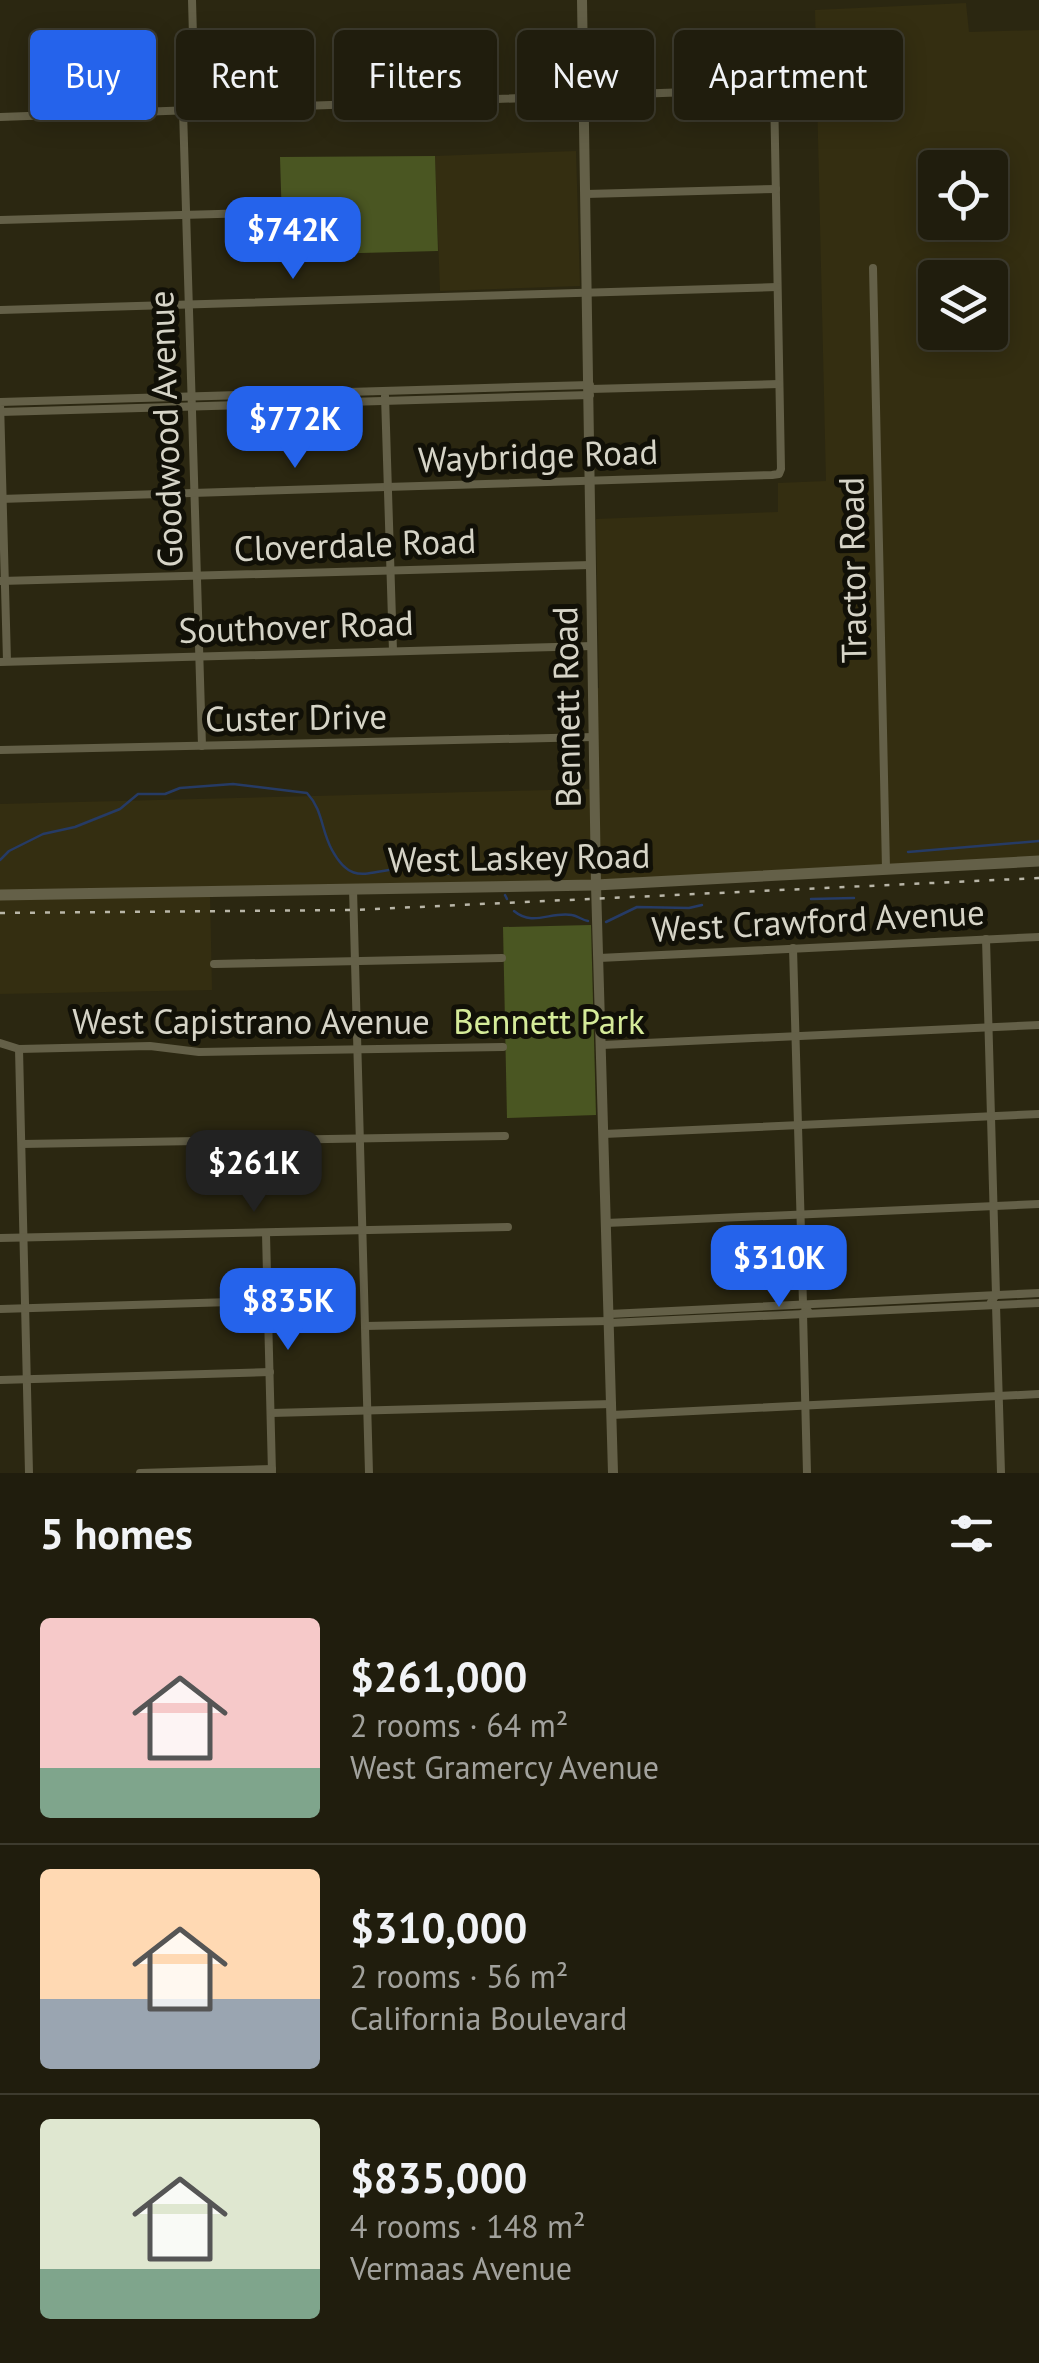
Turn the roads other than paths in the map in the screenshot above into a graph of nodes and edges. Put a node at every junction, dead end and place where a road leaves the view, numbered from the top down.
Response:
1 (192, 0) edge
2 (582, 0) edge
3 (193, 30) edge
4 (583, 30) edge
5 (654, 93) edge
6 (517, 98) edge
7 (314, 105) edge
8 (176, 110) edge
9 (0, 117) edge
10 (184, 120) edge
11 (585, 120) edge
12 (776, 189) junction
13 (586, 194) junction
14 (268, 206) dead end
15 (186, 215) junction
16 (0, 220) edge
17 (873, 268) dead end
18 (778, 286) junction
19 (588, 292) junction
20 (189, 304) junction
21 (0, 310) edge
22 (779, 384) junction
23 (590, 390) junction
24 (192, 396) junction
25 (384, 396) junction
26 (0, 402) edge
27 (192, 407) junction
28 (0, 412) edge
29 (590, 482) junction
30 (388, 487) junction
31 (194, 493) junction
32 (1, 499) edge
33 (592, 565) junction
34 (390, 570) junction
35 (197, 576) junction
36 (2, 581) edge
37 (593, 646) junction
38 (392, 651) junction
39 (199, 656) junction
40 (3, 661) edge
41 (594, 737) junction
42 (202, 746) junction
43 (0, 750) edge
44 (1039, 861) edge
45 (886, 870) junction
46 (596, 885) junction
47 (353, 889) junction
48 (0, 895) edge
49 (1039, 937) edge
50 (986, 939) junction
51 (793, 948) junction
52 (502, 958) dead end
53 (599, 958) junction
54 (355, 961) junction
55 (214, 964) dead end
56 (1039, 1026) edge
57 (989, 1028) junction
58 (795, 1038) junction
59 (0, 1043) edge
60 (602, 1045) junction
61 (504, 1047) dead end
62 (19, 1050) junction
63 (358, 1050) junction
64 (1039, 1114) edge
65 (991, 1116) junction
66 (798, 1125) junction
67 (604, 1134) junction
68 (505, 1136) dead end
69 (360, 1139) junction
70 (22, 1144) junction
71 (1039, 1204) edge
72 (994, 1206) junction
73 (800, 1215) junction
74 (606, 1223) junction
75 (508, 1227) dead end
76 (362, 1232) junction
77 (266, 1234) junction
78 (25, 1237) junction
79 (0, 1238) edge
80 (1039, 1293) edge
81 (996, 1300) junction
82 (268, 1301) junction
83 (1039, 1303) edge
84 (0, 1308) edge
85 (25, 1308) junction
86 (803, 1308) junction
87 (609, 1320) junction
88 (365, 1326) junction
89 (270, 1372) junction
90 (0, 1380) edge
91 (26, 1380) junction
92 (1039, 1394) edge
93 (1000, 1396) junction
94 (806, 1406) junction
95 (612, 1409) junction
96 (367, 1410) junction
97 (271, 1412) junction
98 (272, 1471) edge
99 (29, 1473) edge
100 (140, 1473) edge
101 (369, 1473) edge
102 (613, 1473) edge
103 (808, 1473) edge
104 (1001, 1473) edge

1 - 3 street
2 - 4 street, Bennett Road
5 - 12 street
6 - 7 street
8 - 9 street
10 - 15 street, Goodwood Avenue
11 - 13 street, Bennett Road
12 - 13 street
12 - 18 street
13 - 19 street, Bennett Road
14 - 15 street
15 - 16 street
15 - 20 street, Goodwood Avenue
17 - 45 street, Tractor Road
18 - 19 street
18 - 22 street
19 - 20 street
19 - 23 street, Bennett Road
20 - 21 street
20 - 24 street, Goodwood Avenue
22 - 23 street
22 - 29 street, Waybridge Road
23 - 25 street
23 - 29 street, Bennett Road
24 - 25 street
24 - 26 street
24 - 27 street, Goodwood Avenue
25 - 27 street
25 - 30 street
26 - 28 street
27 - 28 street
27 - 31 street, Goodwood Avenue
28 - 32 street
29 - 30 street, Waybridge Road
29 - 33 street, Bennett Road
30 - 31 street, Waybridge Road
30 - 34 street
31 - 32 street, Waybridge Road
31 - 35 street, Goodwood Avenue
32 - 36 street
33 - 34 street, Cloverdale Road
33 - 37 street, Bennett Road
34 - 35 street, Cloverdale Road
34 - 38 street
35 - 36 street, Cloverdale Road
35 - 39 street, Goodwood Avenue
36 - 40 street
37 - 38 street, Southover Road
37 - 41 street, Bennett Road
38 - 39 street, Southover Road
39 - 40 street, Southover Road
39 - 42 street, Goodwood Avenue
41 - 42 street, Custer Drive
41 - 46 street, Bennett Road
42 - 43 street, Custer Drive
44 - 45 main road, West Laskey Road
45 - 46 main road, West Laskey Road
46 - 47 main road, West Laskey Road
46 - 53 street, Bennett Road
47 - 48 main road, West Laskey Road
47 - 54 street
49 - 50 street, West Crawford Avenue
50 - 51 street, West Crawford Avenue
50 - 57 street
51 - 53 street, West Crawford Avenue
51 - 58 street
52 - 54 street
53 - 60 street, Bennett Road
54 - 55 street
54 - 63 street
56 - 57 street
57 - 58 street
57 - 65 street
58 - 60 street
58 - 66 street
59 - 62 street, West Capistrano Avenue
60 - 67 street, Bennett Road
61 - 63 street, West Capistrano Avenue
62 - 63 street, West Capistrano Avenue
62 - 70 street
63 - 69 street
64 - 65 street
65 - 66 street
65 - 72 street
66 - 67 street
66 - 73 street
67 - 74 street, Bennett Road
68 - 69 street
69 - 70 street
69 - 76 street
70 - 78 street
71 - 72 street
72 - 73 street
72 - 81 street
73 - 74 street
73 - 86 street
74 - 87 street, Bennett Road
75 - 76 street
76 - 77 street
76 - 88 street
77 - 78 street
77 - 82 street
78 - 79 street
78 - 85 street
80 - 81 street
81 - 83 street
81 - 86 street
81 - 93 street
82 - 85 street
82 - 89 street
84 - 85 street
85 - 91 street
86 - 87 street
86 - 94 street
87 - 88 street
87 - 95 street, Bennett Road
88 - 96 street
89 - 91 street
89 - 97 street
90 - 91 street
91 - 99 street
92 - 93 street
93 - 94 street
93 - 104 street
94 - 95 street
94 - 103 street
95 - 96 street
95 - 102 street, Bennett Road
96 - 97 street
96 - 101 street
97 - 98 street
98 - 100 street

